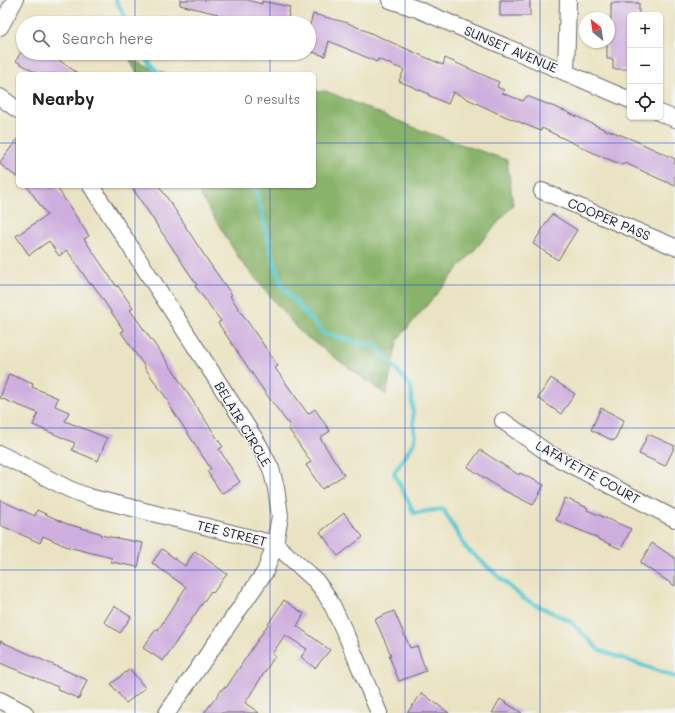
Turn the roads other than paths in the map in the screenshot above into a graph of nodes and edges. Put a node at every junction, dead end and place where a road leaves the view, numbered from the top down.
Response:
1 (15, 0) edge
2 (390, 0) edge
3 (568, 0) edge
4 (0, 27) edge
5 (566, 73) junction
6 (0, 97) edge
7 (627, 99) edge
8 (16, 109) edge
9 (663, 114) edge
10 (675, 120) edge
11 (92, 188) edge
12 (542, 191) dead end
13 (675, 247) edge
14 (503, 421) dead end
15 (0, 454) edge
16 (675, 519) edge
17 (274, 544) junction
18 (0, 700) edge
19 (25, 713) edge
20 (167, 713) edge
21 (379, 713) edge

1 - 4 street
2 - 5 street, SUNSET AVENUE
3 - 5 street
5 - 7 street, SUNSET AVENUE
6 - 8 street
9 - 10 street
11 - 17 street, BELAIR CIRCLE
12 - 13 street, COOPER PASS
14 - 16 street, LAFAYETTE COURT
15 - 17 street, TEE STREET
17 - 20 street, BELAIR CIRCLE
17 - 21 street, TEE STREET
18 - 19 street

